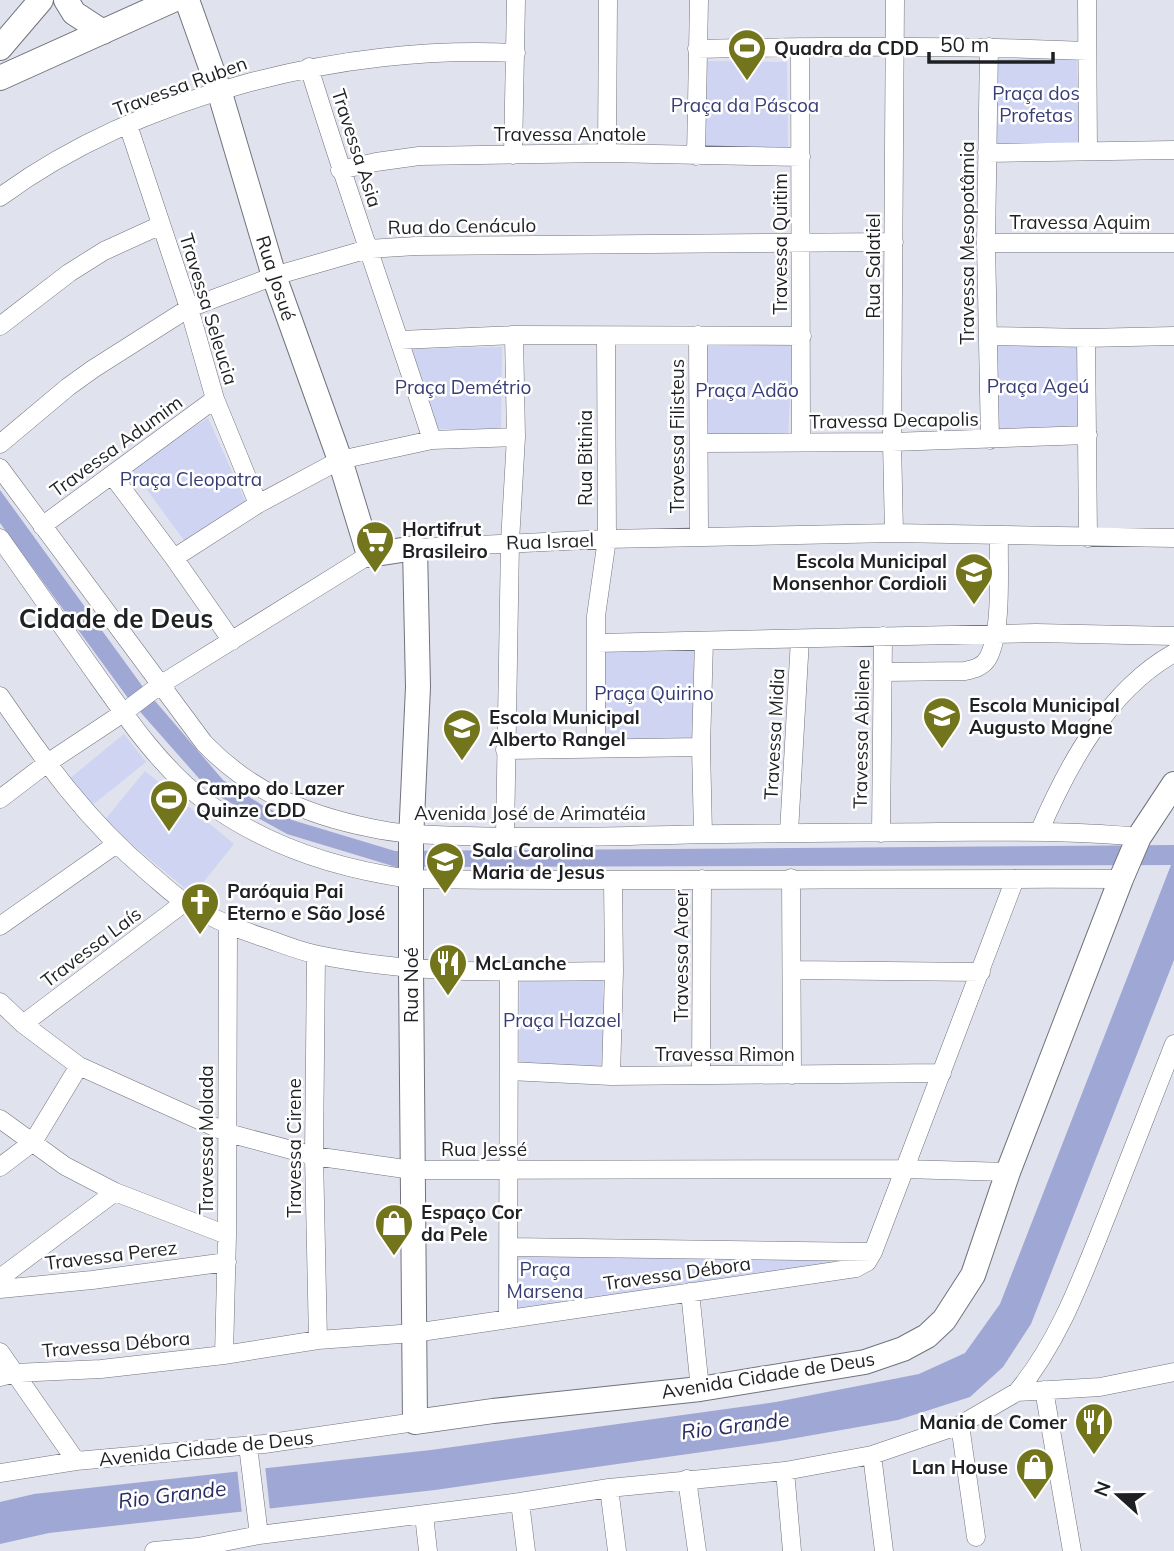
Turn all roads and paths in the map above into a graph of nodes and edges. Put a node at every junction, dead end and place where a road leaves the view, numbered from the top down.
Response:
1 (41, 0) edge
2 (66, 0) edge
3 (173, 0) edge
4 (187, 0) edge
5 (516, 0) edge
6 (608, 0) edge
7 (699, 0) edge
8 (895, 0) edge
9 (1087, 0) edge
10 (103, 32) junction
11 (894, 46) junction
12 (800, 47) junction
13 (989, 47) junction
14 (0, 48) edge
15 (697, 50) junction
16 (1087, 51) junction
17 (516, 53) junction
18 (309, 67) junction
19 (0, 78) edge
20 (219, 90) junction
21 (128, 125) junction
22 (1088, 150) junction
23 (1174, 150) edge
24 (607, 153) junction
25 (987, 153) junction
26 (513, 155) junction
27 (696, 156) junction
28 (801, 157) junction
29 (340, 170) junction
30 (0, 197) edge
31 (161, 225) junction
32 (894, 242) junction
33 (986, 243) junction
34 (1174, 243) edge
35 (802, 244) junction
36 (368, 249) junction
37 (274, 276) junction
38 (0, 302) edge
39 (189, 308) junction
40 (6, 321) edge
41 (514, 335) junction
42 (698, 335) junction
43 (606, 336) junction
44 (802, 336) junction
45 (989, 336) junction
46 (1174, 336) edge
47 (1086, 338) junction
48 (400, 340) junction
49 (215, 399) junction
50 (1088, 435) junction
51 (516, 437) junction
52 (432, 440) junction
53 (990, 440) junction
54 (801, 442) junction
55 (892, 442) junction
56 (699, 443) junction
57 (0, 444) edge
58 (340, 460) junction
59 (0, 468) edge
60 (112, 475) junction
61 (258, 504) junction
62 (42, 526) junction
63 (894, 533) junction
64 (999, 534) junction
65 (699, 537) junction
66 (1088, 538) junction
67 (1174, 538) edge
68 (607, 539) junction
69 (510, 542) junction
70 (3, 548) edge
71 (415, 548) junction
72 (369, 555) junction
73 (174, 558) junction
74 (996, 635) junction
75 (883, 636) junction
76 (1174, 636) edge
77 (800, 639) junction
78 (232, 641) junction
79 (704, 642) junction
80 (597, 643) junction
81 (1174, 653) edge
82 (884, 672) junction
83 (158, 687) junction
84 (0, 695) edge
85 (126, 710) junction
86 (701, 747) junction
87 (596, 748) junction
88 (505, 750) junction
89 (46, 764) junction
90 (1174, 784) edge
91 (0, 799) edge
92 (789, 832) junction
93 (881, 832) junction
94 (1038, 832) junction
95 (703, 834) junction
96 (411, 837) junction
97 (505, 837) junction
98 (1138, 840) junction
99 (115, 845) junction
100 (1123, 874) junction
101 (411, 877) junction
102 (791, 878) junction
103 (702, 879) junction
104 (1015, 879) junction
105 (612, 881) junction
106 (185, 902) junction
107 (0, 926) edge
108 (228, 926) junction
109 (316, 955) junction
110 (411, 968) junction
111 (792, 970) junction
112 (614, 971) junction
113 (509, 972) junction
114 (981, 972) junction
115 (0, 1002) edge
116 (23, 1024) junction
117 (1174, 1044) edge
118 (79, 1066) junction
119 (509, 1071) junction
120 (942, 1073) junction
121 (792, 1074) junction
122 (701, 1075) junction
123 (611, 1076) junction
124 (0, 1119) edge
125 (228, 1133) junction
126 (33, 1142) junction
127 (314, 1156) junction
128 (0, 1167) edge
129 (904, 1169) junction
130 (412, 1170) junction
131 (509, 1170) junction
132 (1008, 1172) junction
133 (115, 1192) junction
134 (227, 1235) junction
135 (509, 1247) junction
136 (873, 1252) junction
137 (227, 1262) junction
138 (0, 1278) edge
139 (0, 1289) edge
140 (690, 1292) junction
141 (509, 1319) junction
142 (414, 1333) junction
143 (318, 1340) junction
144 (0, 1352) edge
145 (224, 1355) junction
146 (1174, 1371) edge
147 (7, 1375) edge
148 (700, 1389) junction
149 (1044, 1390) junction
150 (1017, 1392) junction
151 (415, 1422) junction
152 (960, 1424) junction
153 (248, 1446) junction
154 (872, 1455) junction
155 (76, 1461) junction
156 (785, 1471) junction
157 (0, 1473) edge
158 (687, 1479) junction
159 (609, 1488) junction
160 (520, 1502) junction
161 (424, 1515) junction
162 (259, 1535) junction
163 (976, 1537) dead end
164 (199, 1549) edge
165 (154, 1551) edge
166 (428, 1551) edge
167 (526, 1551) edge
168 (617, 1551) edge
169 (697, 1551) edge
170 (792, 1551) edge
171 (884, 1551) edge
172 (1072, 1551) edge

1 - 14 street
2 - 10 street
3 - 10 street
4 - 20 street, Rua Josué
5 - 17 street
6 - 24 street
7 - 15 street
8 - 11 street, Rua Salatiel
9 - 16 street
10 - 19 street
11 - 12 street
11 - 13 street
11 - 32 street, Rua Salatiel
12 - 15 street
12 - 28 street, Travessa Quitim
13 - 16 street
13 - 25 street, Travessa Mesopotâmia
15 - 27 street
16 - 22 street
17 - 18 street, Travessa Ruben
17 - 26 street
18 - 20 street, Travessa Ruben
18 - 29 street, Travessa Asia
20 - 21 street, Travessa Ruben
20 - 37 street, Rua Josué
21 - 30 street, Travessa Ruben
21 - 31 street, Travessa Seleucia
22 - 23 street
22 - 25 street
24 - 26 street, Travessa Anatole
24 - 27 street, Travessa Anatole
25 - 33 street, Travessa Mesopotâmia
26 - 29 street, Travessa Anatole
27 - 28 street, Travessa Anatole
28 - 35 street, Travessa Quitim
29 - 36 street, Travessa Asia
31 - 39 street, Travessa Seleucia
31 - 40 street
32 - 35 street, Rua do Cenáculo
32 - 55 street, Rua Salatiel
33 - 34 street, Travessa Aquim
33 - 45 street, Travessa Mesopotâmia
35 - 36 street, Rua do Cenáculo
35 - 44 street, Travessa Quitim
36 - 37 street, Rua do Cenáculo
36 - 48 street, Travessa Asia
37 - 39 street, Rua do Cenáculo
37 - 58 street, Rua Josué
38 - 40 street
39 - 49 street, Travessa Seleucia
39 - 57 street, Rua do Cenáculo
41 - 43 street
41 - 48 street
41 - 51 street
42 - 43 street
42 - 44 street
42 - 56 street, Travessa Filisteus
43 - 68 street, Rua Bitinia
44 - 54 street, Travessa Quitim
45 - 47 street
45 - 53 street, Travessa Mesopotâmia
46 - 47 street
47 - 50 street
48 - 52 street, Travessa Asia
49 - 60 street, Travessa Adumim
49 - 61 street, Travessa Seleucia
50 - 53 street, Travessa Decapolis
50 - 66 street
51 - 52 street
51 - 69 street
52 - 58 street
53 - 55 street, Travessa Decapolis
54 - 55 street, Travessa Decapolis
54 - 56 street, Travessa Decapolis
55 - 63 street, Rua Salatiel
56 - 65 street, Travessa Filisteus
58 - 61 street
58 - 72 street, Rua Josué
59 - 62 street, Avenida José de Arimatéia
60 - 62 street, Travessa Adumim
60 - 73 street
61 - 73 street
62 - 83 street, Avenida José de Arimatéia
63 - 64 street, Rua Israel
63 - 65 street, Rua Israel
64 - 66 street, Rua Israel
64 - 74 street
65 - 68 street, Rua Israel
66 - 67 street, Rua Israel
68 - 69 street, Rua Israel
68 - 80 street, Rua Bitinia
69 - 71 street, Rua Israel
69 - 88 street
70 - 85 street
71 - 72 street, Rua Israel
71 - 96 street, Rua Noé
72 - 78 street, Rua Israel
73 - 78 street
74 - 75 street
74 - 76 street
74 - 82 street
75 - 77 street
75 - 82 street, Travessa Abilene
77 - 79 street
77 - 92 street, Travessa Midia
78 - 83 street, Rua Israel
79 - 80 street
79 - 86 street
80 - 87 street, Rua Bitinia
81 - 94 street
82 - 93 street, Travessa Abilene
83 - 85 street, Rua Israel
83 - 96 street, Avenida José de Arimatéia
84 - 89 street
85 - 89 street, Rua Israel
85 - 101 street
86 - 87 street
86 - 95 street
87 - 88 street
88 - 97 street
89 - 91 street, Rua Israel
89 - 99 street
90 - 98 street, Avenida Cidade de Deus
92 - 93 street, Avenida José de Arimatéia
92 - 95 street, Avenida José de Arimatéia
93 - 94 street, Avenida José de Arimatéia
94 - 98 street, Avenida José de Arimatéia
95 - 97 street, Avenida José de Arimatéia
96 - 97 street, Avenida José de Arimatéia
96 - 101 street, Rua Noé
98 - 100 street, Avenida Cidade de Deus
99 - 106 street
99 - 107 street
100 - 104 street
100 - 132 street, Avenida Cidade de Deus
101 - 105 street
101 - 110 street, Rua Noé
102 - 103 street
102 - 104 street
102 - 111 street
103 - 105 street
103 - 122 street, Travessa Aroer
104 - 114 street
105 - 112 street
106 - 108 street
106 - 116 street, Travessa Laís
108 - 109 street
108 - 125 street, Travessa Molada
109 - 110 street
109 - 127 street, Travessa Cirene
110 - 113 street
110 - 130 street, Rua Noé
111 - 114 street
111 - 121 street
112 - 113 street
112 - 123 street
113 - 119 street
114 - 120 street
115 - 116 street, Rua Jessé
116 - 118 street, Rua Jessé
117 - 150 street
118 - 125 street, Rua Jessé
118 - 126 street
119 - 123 street, Travessa Rimon
119 - 131 street
120 - 121 street, Travessa Rimon
120 - 129 street
121 - 122 street, Travessa Rimon
122 - 123 street, Travessa Rimon
124 - 126 street
125 - 127 street, Rua Jessé
125 - 134 street, Travessa Molada
126 - 128 street
126 - 133 street
127 - 130 street, Rua Jessé
127 - 143 street, Travessa Cirene
129 - 131 street, Rua Jessé
129 - 132 street, Rua Jessé
129 - 136 street
130 - 131 street, Rua Jessé
130 - 142 street, Rua Noé
131 - 135 street
132 - 148 street, Avenida Cidade de Deus
133 - 134 street
133 - 138 street
134 - 137 street, Travessa Molada
135 - 136 street
135 - 141 street
136 - 140 street, Travessa Débora
137 - 139 street, Travessa Perez
137 - 145 street, Travessa Molada
140 - 141 street, Travessa Débora
140 - 148 street
141 - 142 street, Travessa Débora
142 - 143 street, Travessa Débora
142 - 151 street, Rua Noé
143 - 145 street, Travessa Débora
144 - 147 street
145 - 147 street, Travessa Débora
146 - 149 street
147 - 155 street
148 - 151 street, Avenida Cidade de Deus
149 - 150 street
149 - 172 street
150 - 152 street
151 - 153 street, Avenida Cidade de Deus
152 - 154 street
152 - 163 street
153 - 155 street, Avenida Cidade de Deus
153 - 162 street
154 - 156 street
154 - 171 street
155 - 157 street, Avenida Cidade de Deus
156 - 158 street
156 - 170 street
158 - 159 street
158 - 169 street
159 - 160 street
159 - 168 street
160 - 161 street
160 - 167 street
161 - 162 street
161 - 166 street
162 - 164 street
164 - 165 street

